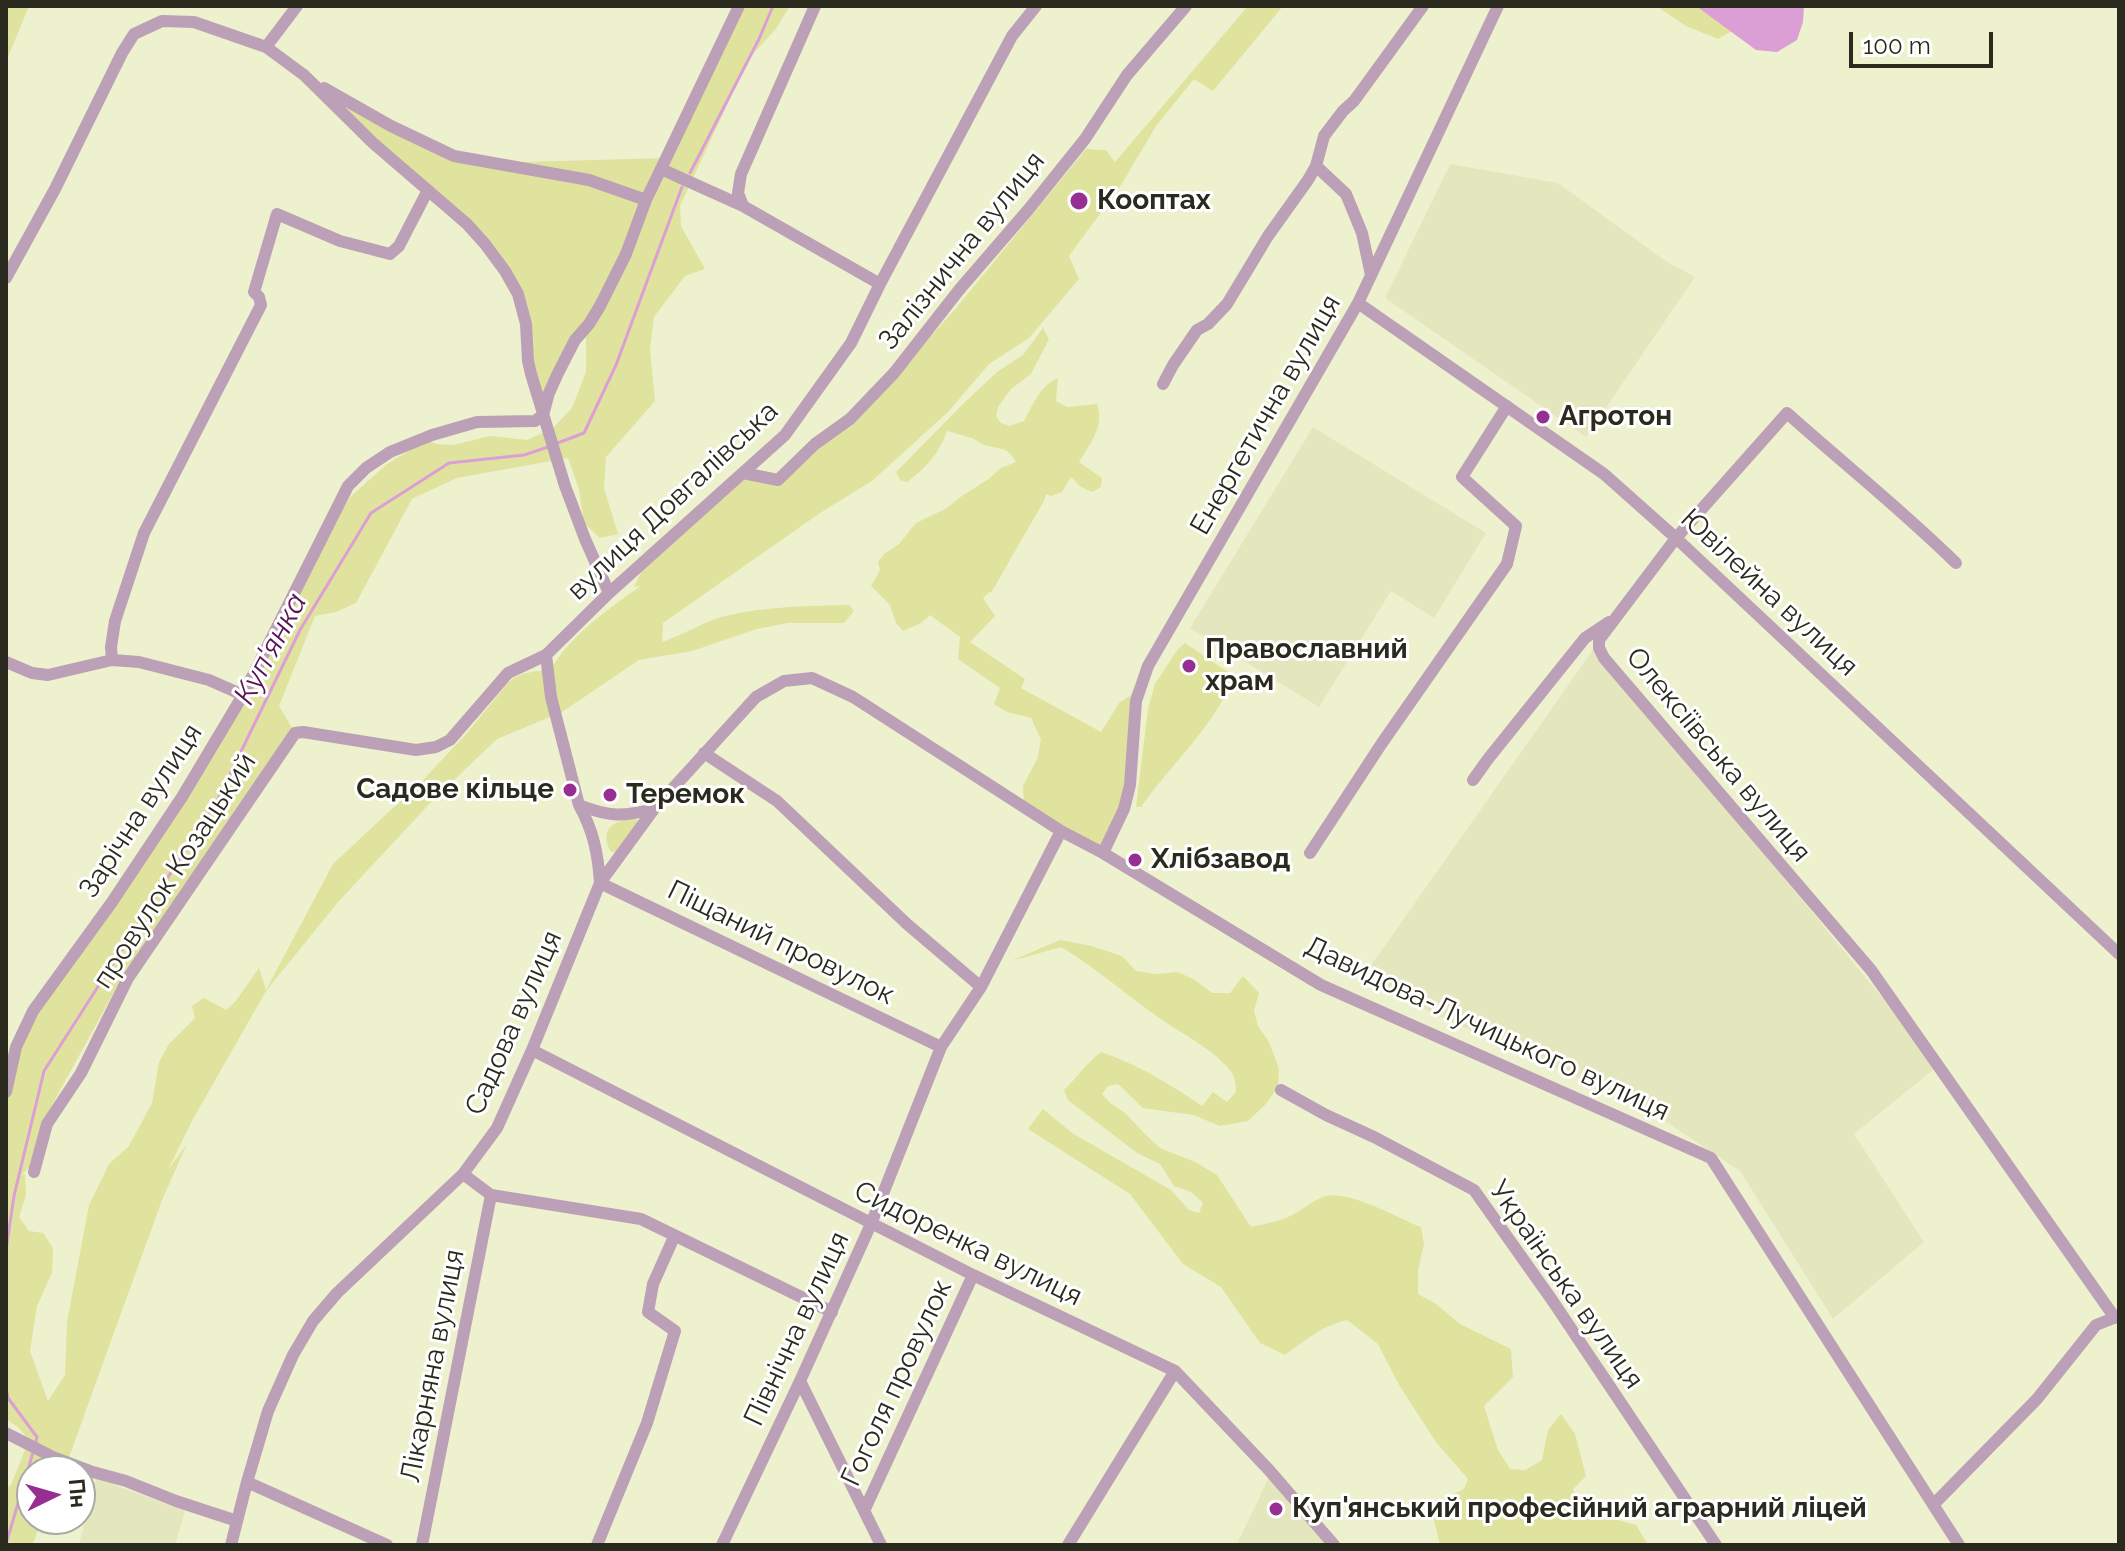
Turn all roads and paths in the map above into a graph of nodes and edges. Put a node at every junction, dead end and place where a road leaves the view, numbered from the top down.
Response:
1 (297, 6) edge
2 (739, 6) edge
3 (815, 6) edge
4 (1036, 6) edge
5 (1186, 6) edge
6 (1423, 6) edge
7 (1498, 6) edge
8 (266, 47) junction
9 (308, 78) junction
10 (1316, 166) junction
11 (661, 169) junction
12 (428, 190) junction
13 (646, 200) junction
14 (743, 206) junction
15 (1371, 275) junction
16 (6, 278) edge
17 (880, 284) junction
18 (1358, 303) junction
19 (1163, 384) dead end
20 (1507, 406) junction
21 (543, 415) junction
22 (743, 473) junction
23 (1676, 538) junction
24 (1956, 563) dead end
25 (609, 593) junction
26 (1616, 619) junction
27 (546, 655) junction
28 (112, 660) junction
29 (6, 662) edge
30 (812, 678) joint
31 (243, 695) junction
32 (303, 732) joint
33 (704, 753) junction
34 (1473, 780) dead end
35 (579, 805) junction
36 (654, 809) junction
37 (1061, 831) junction
38 (1103, 853) junction
39 (1310, 853) dead end
40 (600, 883) junction
41 (2119, 954) edge
42 (981, 987) junction
43 (941, 1047) junction
44 (532, 1050) junction
45 (1281, 1090) dead end
46 (6, 1092) edge
47 (34, 1172) dead end
48 (463, 1174) junction
49 (491, 1195) junction
50 (871, 1224) junction
51 (674, 1237) junction
52 (973, 1275) junction
53 (832, 1312) junction
54 (2117, 1317) edge
55 (1175, 1371) junction
56 (800, 1381) junction
57 (6, 1433) edge
58 (247, 1482) junction
59 (1933, 1505) junction
60 (864, 1511) junction
61 (237, 1521) junction
62 (231, 1545) edge
63 (387, 1545) edge
64 (422, 1545) edge
65 (597, 1545) edge
66 (722, 1545) edge
67 (881, 1545) edge
68 (1068, 1545) edge
69 (1334, 1545) edge
70 (1716, 1545) edge
71 (1959, 1545) edge

1 - 8 street
2 - 11 street
3 - 14 street
4 - 17 street, вулиця Довгалівська
5 - 22 street, Залізнична вулиця
6 - 10 street
7 - 15 street, Енергетична вулиця
8 - 9 street
8 - 16 street
9 - 12 street
9 - 13 street
10 - 15 street
10 - 19 street
11 - 13 street
11 - 14 street
12 - 21 street
12 - 28 street
13 - 21 street
14 - 17 street
15 - 18 street, Енергетична вулиця
17 - 22 street, вулиця Довгалівська
18 - 20 street, Ювілейна вулиця
18 - 38 street, Енергетична вулиця
20 - 23 street, Ювілейна вулиця
20 - 39 street
21 - 25 street
21 - 31 street, Зарічна вулиця
22 - 25 street, вулиця Довгалівська
23 - 24 street, Олексіївська вулиця
23 - 26 street, Олексіївська вулиця
23 - 41 street, Ювілейна вулиця
25 - 27 street, вулиця Довгалівська
26 - 34 street
26 - 54 street, Олексіївська вулиця
27 - 32 street, вулиця Довгалівська
27 - 35 street
28 - 29 street
28 - 31 street
30 - 33 street, Садова вулиця
30 - 37 street, Давидова-Лучицького вулиця
31 - 46 street, Зарічна вулиця
32 - 47 street, провулок Козацький
33 - 36 street, Садова вулиця
33 - 42 street
35 - 36 street
35 - 40 street
36 - 40 street, Садова вулиця
37 - 38 street, Давидова-Лучицького вулиця
37 - 42 street, Північна вулиця
38 - 59 street, Давидова-Лучицького вулиця
40 - 43 street, Піщаний провулок
40 - 44 street, Садова вулиця
42 - 43 street, Північна вулиця
43 - 50 street, Північна вулиця
44 - 48 street, Садова вулиця
44 - 50 street, Сидоренка вулиця
45 - 70 street, Українська вулиця
48 - 49 street
48 - 58 street, Садова вулиця
49 - 51 street
49 - 64 street, Лікарняна вулиця
50 - 52 street, Сидоренка вулиця
50 - 53 street, Північна вулиця
51 - 53 street
51 - 65 street
52 - 55 street, Сидоренка вулиця
52 - 60 street, Гоголя провулок
53 - 56 street, Північна вулиця
54 - 59 street
55 - 68 street
55 - 69 street, Сидоренка вулиця
56 - 60 street
56 - 66 street, Північна вулиця
57 - 61 street
58 - 61 street, Садова вулиця
58 - 63 street
59 - 71 street, Давидова-Лучицького вулиця
60 - 67 street
61 - 62 street, Садова вулиця

